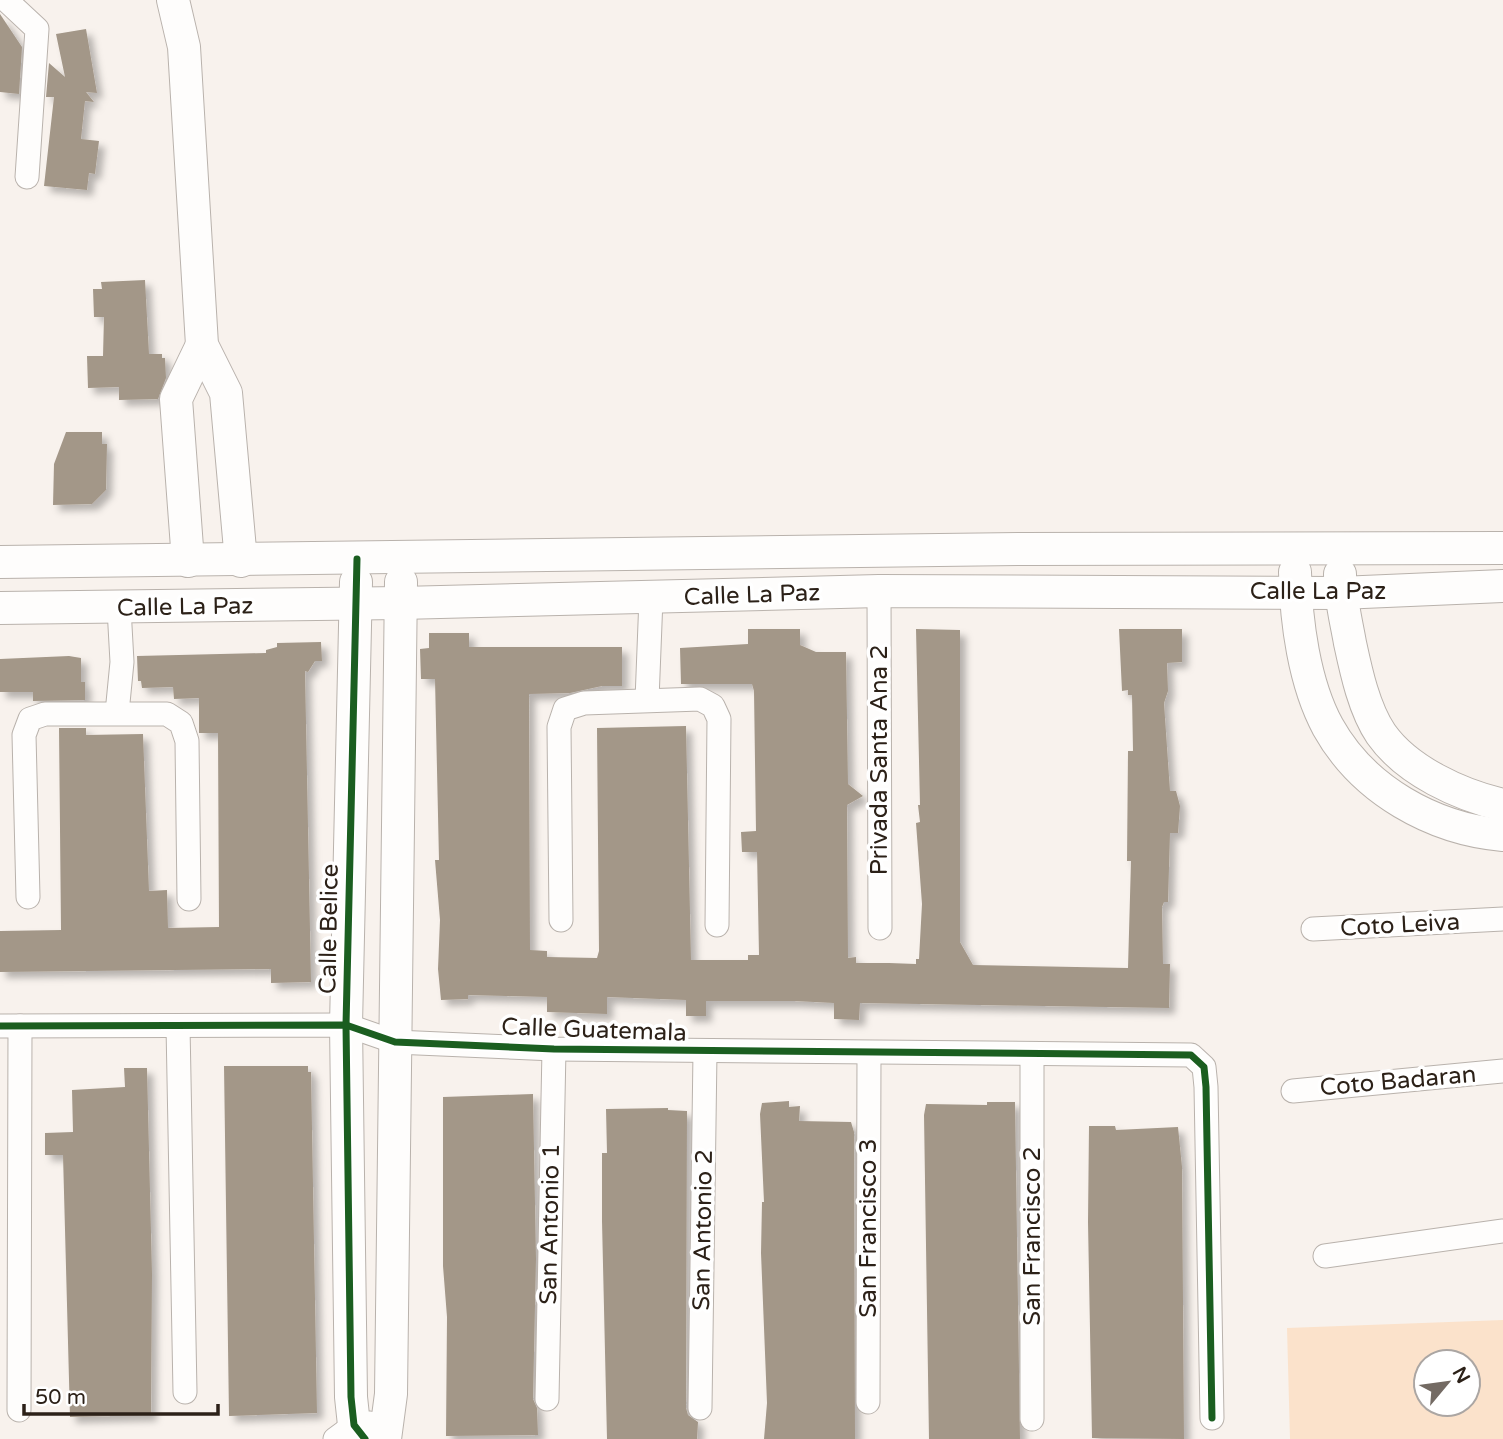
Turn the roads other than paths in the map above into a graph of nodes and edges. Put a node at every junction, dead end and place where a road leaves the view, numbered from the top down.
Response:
1 (6, 0) edge
2 (173, 0) edge
3 (27, 177) dead end
4 (202, 345) junction
5 (1503, 548) edge
6 (1294, 549) junction
7 (1341, 549) junction
8 (357, 559) junction
9 (401, 559) junction
10 (188, 561) junction
11 (241, 561) junction
12 (0, 562) edge
13 (1503, 586) edge
14 (879, 591) junction
15 (1295, 591) junction
16 (1340, 593) junction
17 (651, 598) junction
18 (401, 603) junction
19 (355, 604) junction
20 (0, 608) edge
21 (119, 608) junction
22 (647, 699) junction
23 (117, 713) junction
24 (1381, 733) junction
25 (1347, 753) junction
26 (1503, 805) edge
27 (1503, 835) edge
28 (28, 897) dead end
29 (189, 899) dead end
30 (561, 920) dead end
31 (1495, 920) edge
32 (717, 925) dead end
33 (880, 928) dead end
34 (1313, 929) dead end
35 (346, 1025) junction
36 (10, 1026) edge
37 (178, 1026) junction
38 (395, 1042) junction
39 (554, 1049) junction
40 (705, 1052) junction
41 (869, 1053) junction
42 (1032, 1054) junction
43 (1503, 1072) edge
44 (1293, 1091) dead end
45 (1503, 1231) edge
46 (1325, 1256) dead end
47 (185, 1392) dead end
48 (547, 1399) dead end
49 (868, 1402) dead end
50 (700, 1408) dead end
51 (19, 1410) dead end
52 (1212, 1418) dead end
53 (1031, 1419) dead end
54 (387, 1429) edge
55 (352, 1435) edge

1 - 3 street
2 - 4 street
4 - 10 street
4 - 11 street
5 - 7 street, Calle La Paz
6 - 7 street, Calle La Paz
6 - 9 street, Calle La Paz
6 - 15 street
7 - 16 street
8 - 9 street, Calle La Paz
8 - 11 street, Calle La Paz
8 - 19 street, Calle Belice
9 - 18 street
10 - 11 street, Calle La Paz
10 - 12 street, Calle La Paz
13 - 16 street, Calle La Paz
14 - 15 street, Calle La Paz
14 - 17 street, Calle La Paz
14 - 33 street, Privada Santa Ana 2
15 - 16 street, Calle La Paz
15 - 25 street
16 - 24 street
17 - 18 street, Calle La Paz
17 - 22 street
18 - 19 street, Calle La Paz
18 - 38 street
19 - 21 street, Calle La Paz
19 - 35 street, Calle Belice
20 - 21 street, Calle La Paz
21 - 23 street
22 - 30 street
22 - 32 street
23 - 28 street
23 - 29 street
24 - 25 street
24 - 26 street
25 - 27 street
31 - 34 street, Coto Leiva
35 - 37 street, Calle Guatemala
35 - 38 street, Calle Guatemala
35 - 55 street, Calle Belice
36 - 37 street, Calle Guatemala
36 - 51 street
37 - 47 street
38 - 39 street, Calle Guatemala
38 - 54 street
39 - 40 street, Calle Guatemala
39 - 48 street, San Antonio 1
40 - 41 street, Calle Guatemala
40 - 50 street, San Antonio 2
41 - 42 street, Calle Guatemala
41 - 49 street, San Francisco 3
42 - 52 street, Calle Guatemala
42 - 53 street, San Francisco 2
43 - 44 street, Coto Badaran
45 - 46 street
54 - 55 street

